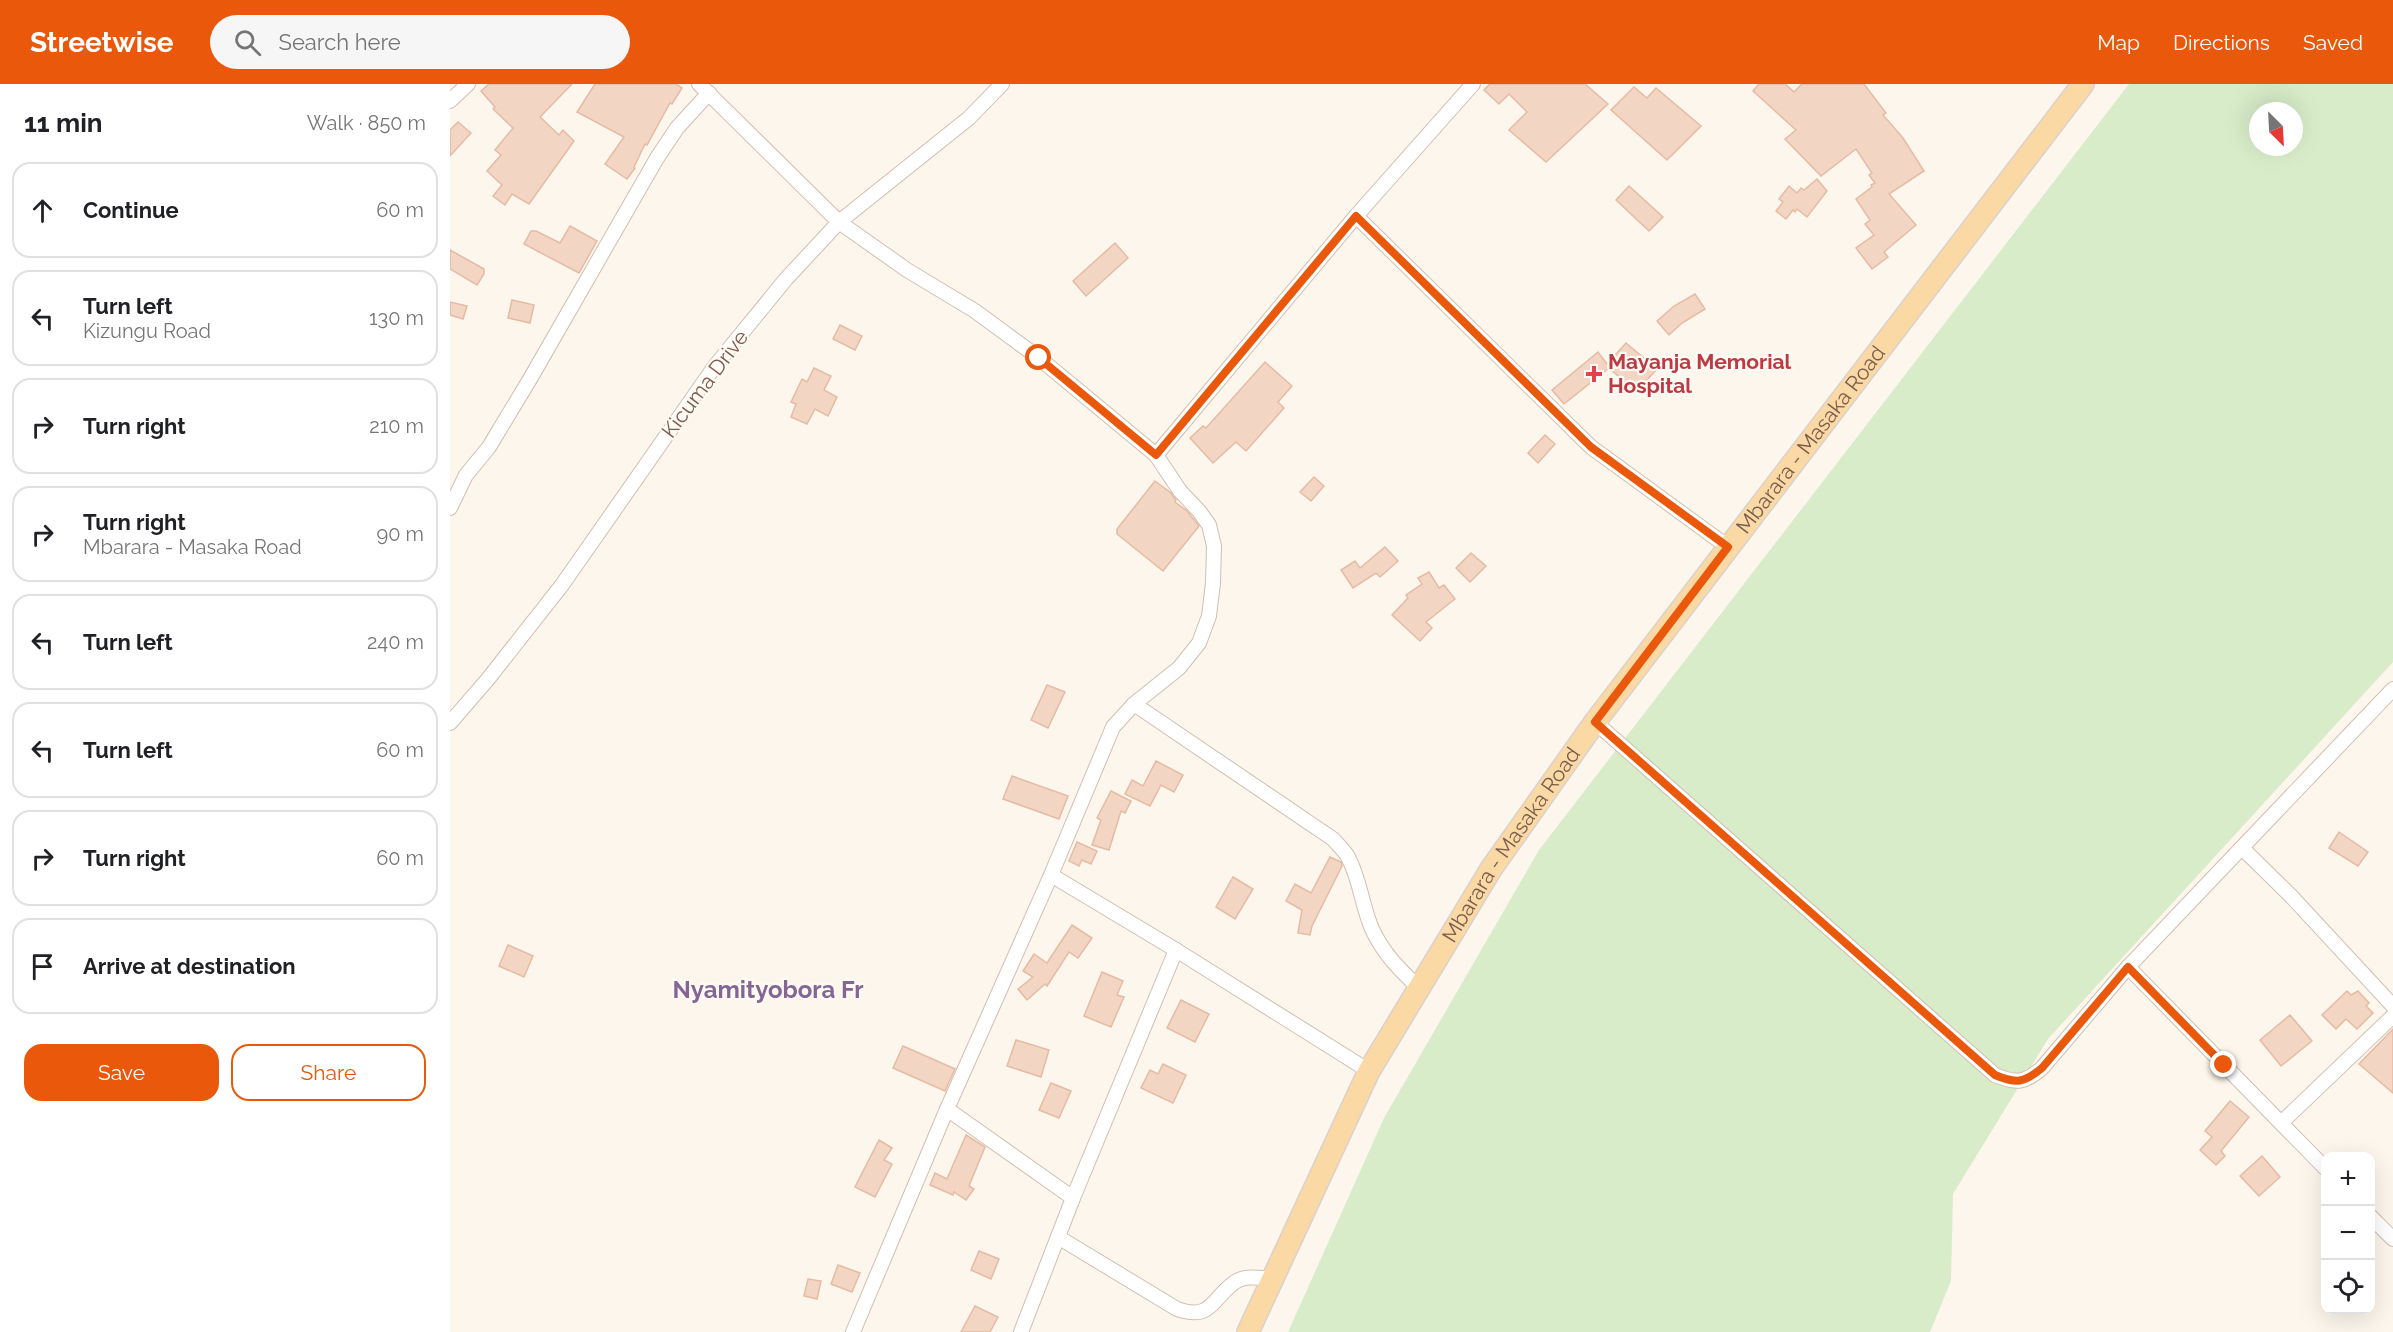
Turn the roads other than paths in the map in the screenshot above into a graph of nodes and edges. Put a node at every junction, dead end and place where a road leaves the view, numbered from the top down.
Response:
1 (468, 84) edge
2 (1002, 84) edge
3 (1473, 84) edge
4 (2076, 87) edge
5 (704, 88) edge
6 (450, 101) edge
7 (1356, 216) junction
8 (839, 222) junction
9 (1156, 455) junction
10 (450, 508) edge
11 (1728, 547) junction
12 (2393, 689) edge
13 (1134, 704) junction
14 (1595, 722) junction
15 (450, 723) edge
16 (2242, 848) junction
17 (1050, 875) junction
18 (1176, 950) junction
19 (2128, 967) junction
20 (1418, 987) junction
21 (2393, 1006) edge
22 (2393, 1016) edge
23 (1369, 1071) junction
24 (947, 1109) junction
25 (2281, 1123) junction
26 (2321, 1165) edge
27 (1072, 1198) junction
28 (2375, 1221) edge
29 (1058, 1237) junction
30 (2393, 1239) edge
31 (1272, 1279) junction
32 (853, 1332) edge
33 (1021, 1332) edge
34 (1248, 1332) edge

1 - 6 street
2 - 8 street, Kicuma Drive
3 - 7 street
4 - 11 main road, Mbarara - Masaka Road
5 - 8 street
5 - 10 street
7 - 9 street
7 - 11 street
8 - 9 street
8 - 15 street, Kicuma Drive
9 - 13 street
11 - 14 main road, Mbarara - Masaka Road
12 - 16 street
13 - 17 street
13 - 20 street
14 - 19 street
14 - 20 main road, Mbarara - Masaka Road
16 - 19 street
16 - 21 street
17 - 18 street
17 - 24 street
18 - 23 street
18 - 27 street
19 - 25 street
20 - 23 main road, Mbarara - Masaka Road
22 - 25 street
23 - 31 main road, Mbarara - Masaka Road
24 - 27 street
24 - 32 street
25 - 26 street
27 - 29 street
28 - 30 street
29 - 31 street
29 - 33 street
31 - 34 main road, Mbarara - Masaka Road

